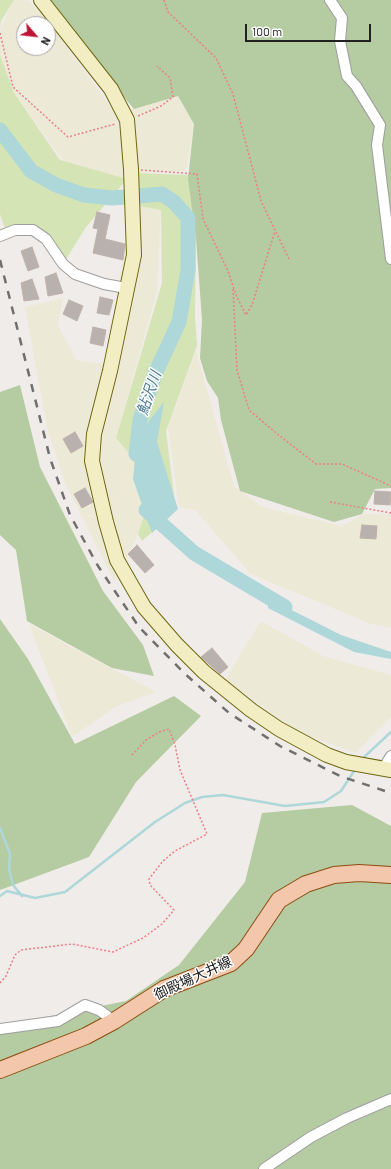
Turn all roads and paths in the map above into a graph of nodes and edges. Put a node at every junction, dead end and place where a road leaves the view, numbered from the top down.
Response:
1 (41, 0) edge
2 (164, 0) edge
3 (330, 0) edge
4 (0, 34) edge
5 (157, 66) dead end
6 (127, 120) junction
7 (131, 169) junction
8 (275, 231) junction
9 (0, 236) edge
10 (289, 259) dead end
11 (391, 259) edge
12 (233, 285) junction
13 (126, 288) junction
14 (391, 486) edge
15 (330, 502) dead end
16 (391, 513) edge
17 (131, 756) dead end
18 (391, 756) edge
19 (381, 769) edge
20 (391, 875) edge
21 (0, 983) edge
22 (114, 1021) junction
23 (0, 1028) edge
24 (0, 1070) edge
25 (391, 1099) edge
26 (264, 1169) edge

1 - 6 street
2 - 8 path
3 - 11 street
4 - 6 path
5 - 6 path
6 - 7 street
7 - 12 path
7 - 13 street
8 - 10 path
8 - 12 path
9 - 13 street
12 - 14 path
13 - 19 street
15 - 16 path
17 - 21 path
18 - 19 street
20 - 22 main road, 御殿場大井線
22 - 23 street
22 - 24 main road, 御殿場大井線
25 - 26 street

